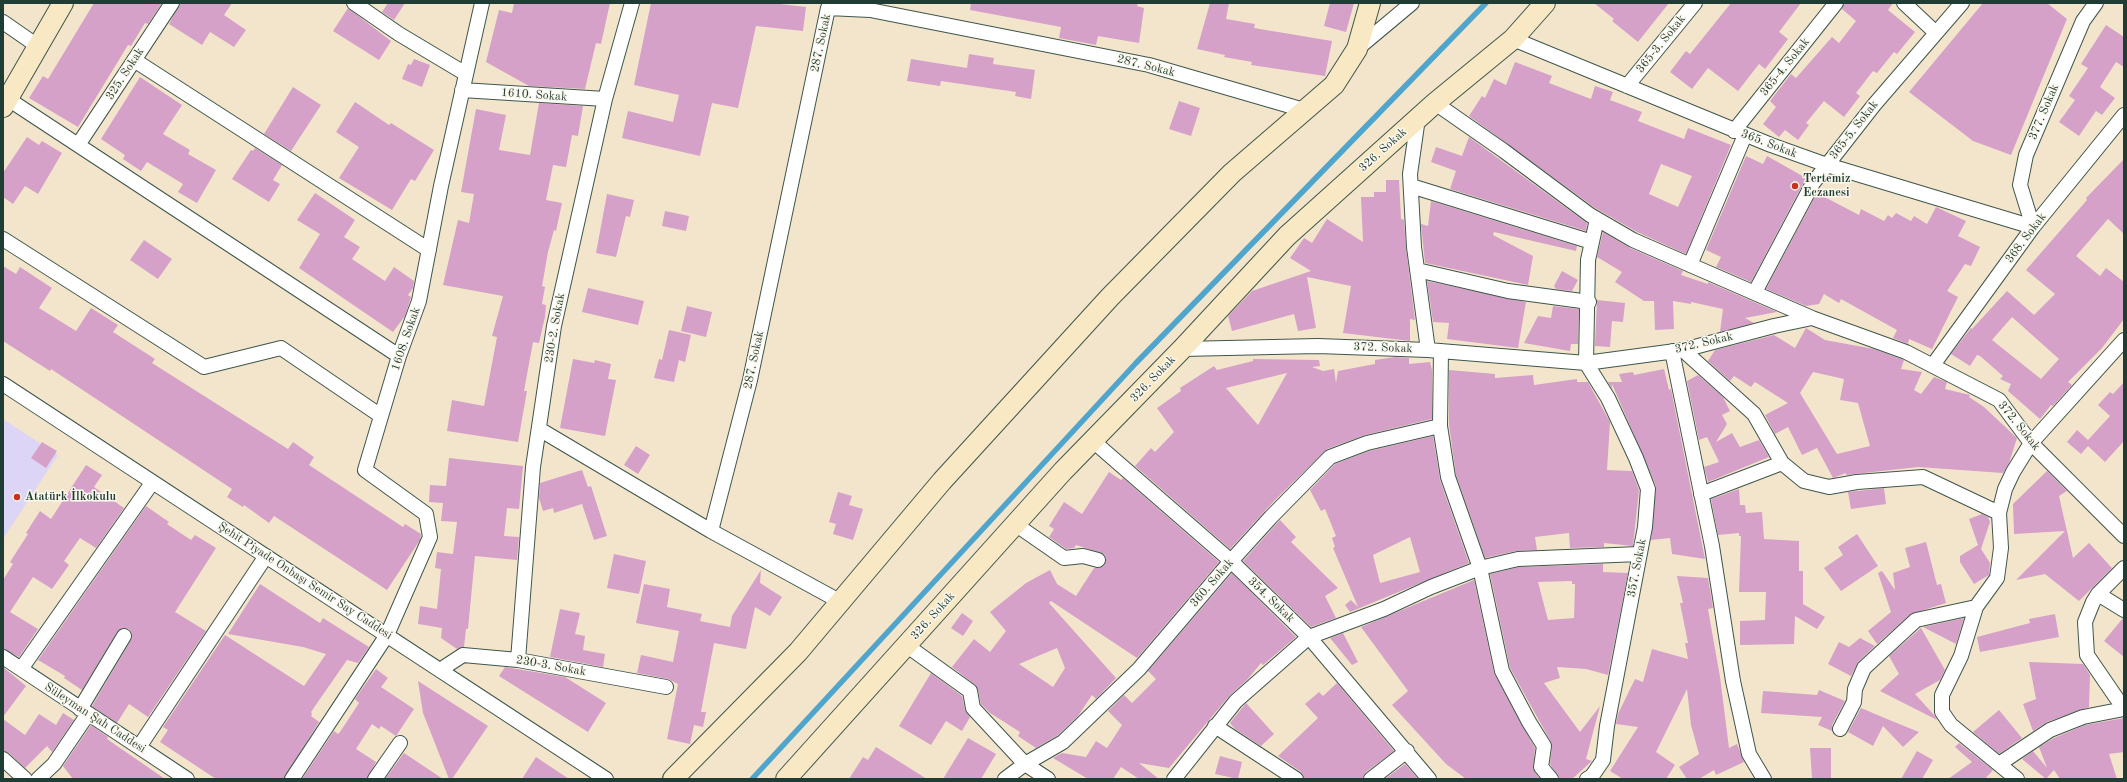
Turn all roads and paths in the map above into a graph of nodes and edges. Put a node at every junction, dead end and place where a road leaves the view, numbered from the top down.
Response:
1 (63, 3) edge
2 (172, 3) edge
3 (354, 3) edge
4 (482, 3) edge
5 (632, 3) edge
6 (1370, 3) edge
7 (1412, 3) edge
8 (1545, 3) edge
9 (1695, 3) edge
10 (1836, 3) edge
11 (1904, 3) edge
12 (1962, 3) edge
13 (2096, 3) edge
14 (3, 22) edge
15 (1936, 33) junction
16 (1513, 39) junction
17 (39, 47) junction
18 (1357, 49) junction
19 (134, 60) junction
20 (466, 74) junction
21 (1627, 86) junction
22 (462, 90) junction
23 (605, 99) junction
24 (5, 103) edge
25 (1435, 103) junction
26 (1304, 110) junction
27 (2124, 115) edge
28 (1418, 118) junction
29 (1740, 133) junction
30 (78, 145) junction
31 (1827, 165) junction
32 (1410, 186) junction
33 (1597, 219) junction
34 (2033, 227) junction
35 (3, 239) edge
36 (1592, 242) junction
37 (429, 250) junction
38 (1690, 265) junction
39 (1417, 270) junction
40 (1755, 292) junction
41 (1589, 302) junction
42 (1812, 318) junction
43 (2124, 340) edge
44 (1182, 349) junction
45 (1434, 351) junction
46 (1678, 351) junction
47 (399, 356) junction
48 (1586, 363) junction
49 (1933, 365) junction
50 (3, 384) edge
51 (381, 416) junction
52 (1440, 426) junction
53 (539, 429) junction
54 (1093, 441) junction
55 (2031, 443) junction
56 (1782, 463) junction
57 (152, 482) junction
58 (1701, 494) junction
59 (1999, 513) junction
60 (1015, 524) junction
61 (711, 531) junction
62 (2124, 536) edge
63 (1638, 554) junction
64 (266, 556) junction
65 (1098, 560) dead end
66 (1231, 561) junction
67 (1480, 568) junction
68 (2124, 568) edge
69 (2098, 594) junction
70 (841, 602) junction
71 (1976, 607) junction
72 (2124, 610) edge
73 (387, 635) junction
74 (124, 636) dead end
75 (1309, 637) junction
76 (906, 645) junction
77 (3, 657) edge
78 (518, 660) junction
79 (21, 669) junction
80 (440, 670) junction
81 (666, 687) dead end
82 (2124, 709) edge
83 (84, 711) junction
84 (1215, 726) junction
85 (1840, 729) dead end
86 (400, 743) dead end
87 (139, 747) junction
88 (1407, 751) junction
89 (3, 759) edge
90 (1025, 764) junction
91 (1999, 764) junction
92 (25, 779) edge
93 (38, 779) edge
94 (187, 779) edge
95 (292, 779) edge
96 (375, 779) edge
97 (606, 779) edge
98 (674, 779) edge
99 (786, 779) edge
100 (1005, 779) edge
101 (1048, 779) edge
102 (1174, 779) edge
103 (1296, 779) edge
104 (1371, 779) edge
105 (1429, 779) edge
106 (1551, 779) edge
107 (1587, 779) edge
108 (1764, 779) edge
109 (2017, 779) edge

1 - 17 street
2 - 19 street, 325. Sokak
3 - 20 street
4 - 20 street, 1608. Sokak
5 - 23 street, 230-2. Sokak
6 - 18 street
7 - 18 street
8 - 16 street, 326. Sokak
9 - 21 street, 365-3. Sokak
10 - 29 street, 365-4. Sokak
11 - 15 street
12 - 15 street, 365-5. Sokak
13 - 34 street, 377. Sokak
14 - 17 street
15 - 31 street, 365-5. Sokak
16 - 21 street, 365. Sokak
16 - 25 street, 326. Sokak
17 - 24 street
18 - 26 street
19 - 30 street, 325. Sokak
19 - 37 street
20 - 22 street, 1608. Sokak
21 - 29 street, 365. Sokak
22 - 23 street, 1610. Sokak
22 - 37 street, 1608. Sokak
23 - 53 street, 230-2. Sokak
24 - 30 street
25 - 28 street, 326. Sokak
25 - 33 street
26 - 61 street, 287. Sokak
26 - 70 street
27 - 34 street, 368. Sokak
28 - 32 street
28 - 44 street, 326. Sokak
29 - 31 street, 365. Sokak
29 - 38 street, 365-4. Sokak
30 - 47 street
31 - 34 street, 365. Sokak
31 - 40 street, 365-5. Sokak
32 - 36 street
32 - 39 street
33 - 36 street
33 - 38 street
34 - 49 street, 368. Sokak
35 - 51 street
36 - 41 street
37 - 47 street, 1608. Sokak
38 - 40 street
39 - 41 street
39 - 45 street
40 - 42 street
41 - 48 street
42 - 46 street, 372. Sokak
42 - 49 street, 372. Sokak
43 - 55 street
44 - 45 street, 372. Sokak
44 - 54 street, 326. Sokak
45 - 48 street, 372. Sokak
45 - 52 street
46 - 48 street, 372. Sokak
46 - 56 street
46 - 58 street
47 - 51 street, 1608. Sokak
48 - 63 street, 357. Sokak
49 - 55 street, 372. Sokak
50 - 57 street, Şehit Piyade Onbaşı Semir Say Caddesi
51 - 73 street, 1608. Sokak
52 - 66 street, 360. Sokak
52 - 67 street
53 - 61 street
53 - 78 street, 230-2. Sokak
54 - 60 street, 326. Sokak
54 - 66 street, 354. Sokak
55 - 59 street
55 - 62 street, 372. Sokak
56 - 58 street
56 - 59 street
57 - 64 street, Şehit Piyade Onbaşı Semir Say Caddesi
57 - 79 street
58 - 108 street
59 - 71 street
60 - 65 street
60 - 76 street, 326. Sokak
61 - 70 street
63 - 67 street
63 - 107 street, 357. Sokak
64 - 73 street, Şehit Piyade Onbaşı Semir Say Caddesi
64 - 87 street
66 - 75 street, 354. Sokak
66 - 90 street, 360. Sokak
67 - 75 street
67 - 106 street
68 - 69 street
69 - 72 street
69 - 82 street
70 - 98 street
71 - 85 street
71 - 91 street
73 - 80 street, Şehit Piyade Onbaşı Semir Say Caddesi
73 - 95 street
74 - 83 street
75 - 84 street
75 - 88 street, 354. Sokak
76 - 90 street
76 - 99 street, 326. Sokak
77 - 79 street, Süleyman Şah Caddesi
78 - 80 street, 230-3. Sokak
78 - 81 street, 230-3. Sokak
79 - 83 street, Süleyman Şah Caddesi
80 - 97 street, Şehit Piyade Onbaşı Semir Say Caddesi
82 - 91 street
83 - 87 street, Süleyman Şah Caddesi
83 - 93 street
84 - 102 street
84 - 103 street
86 - 96 street
87 - 94 street, Süleyman Şah Caddesi
88 - 104 street
88 - 105 street, 354. Sokak
89 - 92 street
90 - 100 street, 360. Sokak
90 - 101 street
91 - 109 street

